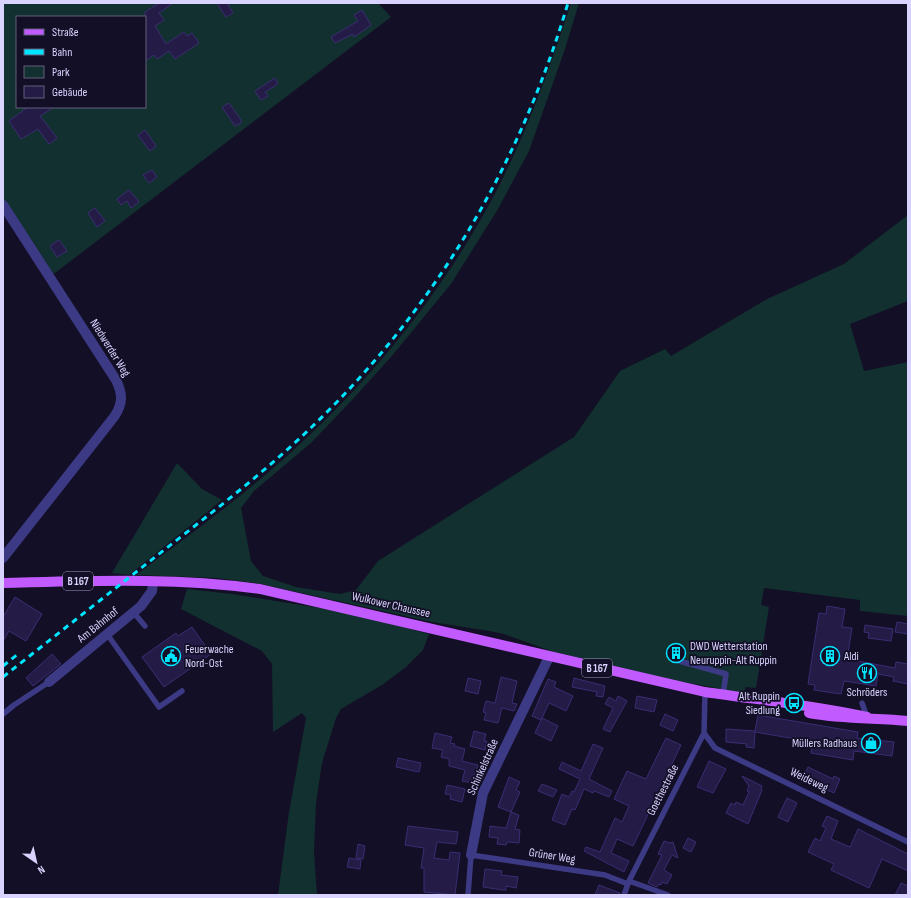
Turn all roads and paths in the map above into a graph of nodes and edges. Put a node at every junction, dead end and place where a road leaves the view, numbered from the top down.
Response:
1 (3, 205) edge
2 (3, 558) edge
3 (3, 582) edge
4 (153, 582) junction
5 (134, 613) junction
6 (145, 626) dead end
7 (107, 634) junction
8 (549, 657) junction
9 (672, 659) dead end
10 (49, 682) joint
11 (182, 691) dead end
12 (705, 692) junction
13 (723, 695) junction
14 (862, 703) dead end
15 (3, 714) edge
16 (867, 717) junction
17 (908, 721) edge
18 (704, 733) junction
19 (908, 842) edge
20 (472, 855) junction
21 (629, 883) junction
22 (468, 895) edge
23 (624, 895) edge
24 (668, 895) edge

1 - 2 street, Niedwerder Weg
3 - 4 main road, Wulkower Chaussee / B 167
4 - 5 street, Am Bahnhof
4 - 8 main road, Wulkower Chaussee / B 167
5 - 6 lane
5 - 7 street, Am Bahnhof
7 - 10 street, Am Bahnhof
7 - 11 lane
8 - 12 main road, Wulkower Chaussee / B 167
8 - 20 street, Schinkelstraße
9 - 13 lane
10 - 15 lane
12 - 13 main road, Wulkower Chaussee / B 167
12 - 18 lane, Goethestraße
13 - 16 main road, Wulkower Chaussee / B 167
14 - 16 lane
16 - 17 main road, Wulkower Chaussee / B 167
18 - 19 lane, Weideweg
18 - 21 lane, Goethestraße
20 - 21 lane, Grüner Weg
20 - 22 lane, Schinkelstraße
21 - 23 lane, Goethestraße
21 - 24 lane, Grüner Weg

